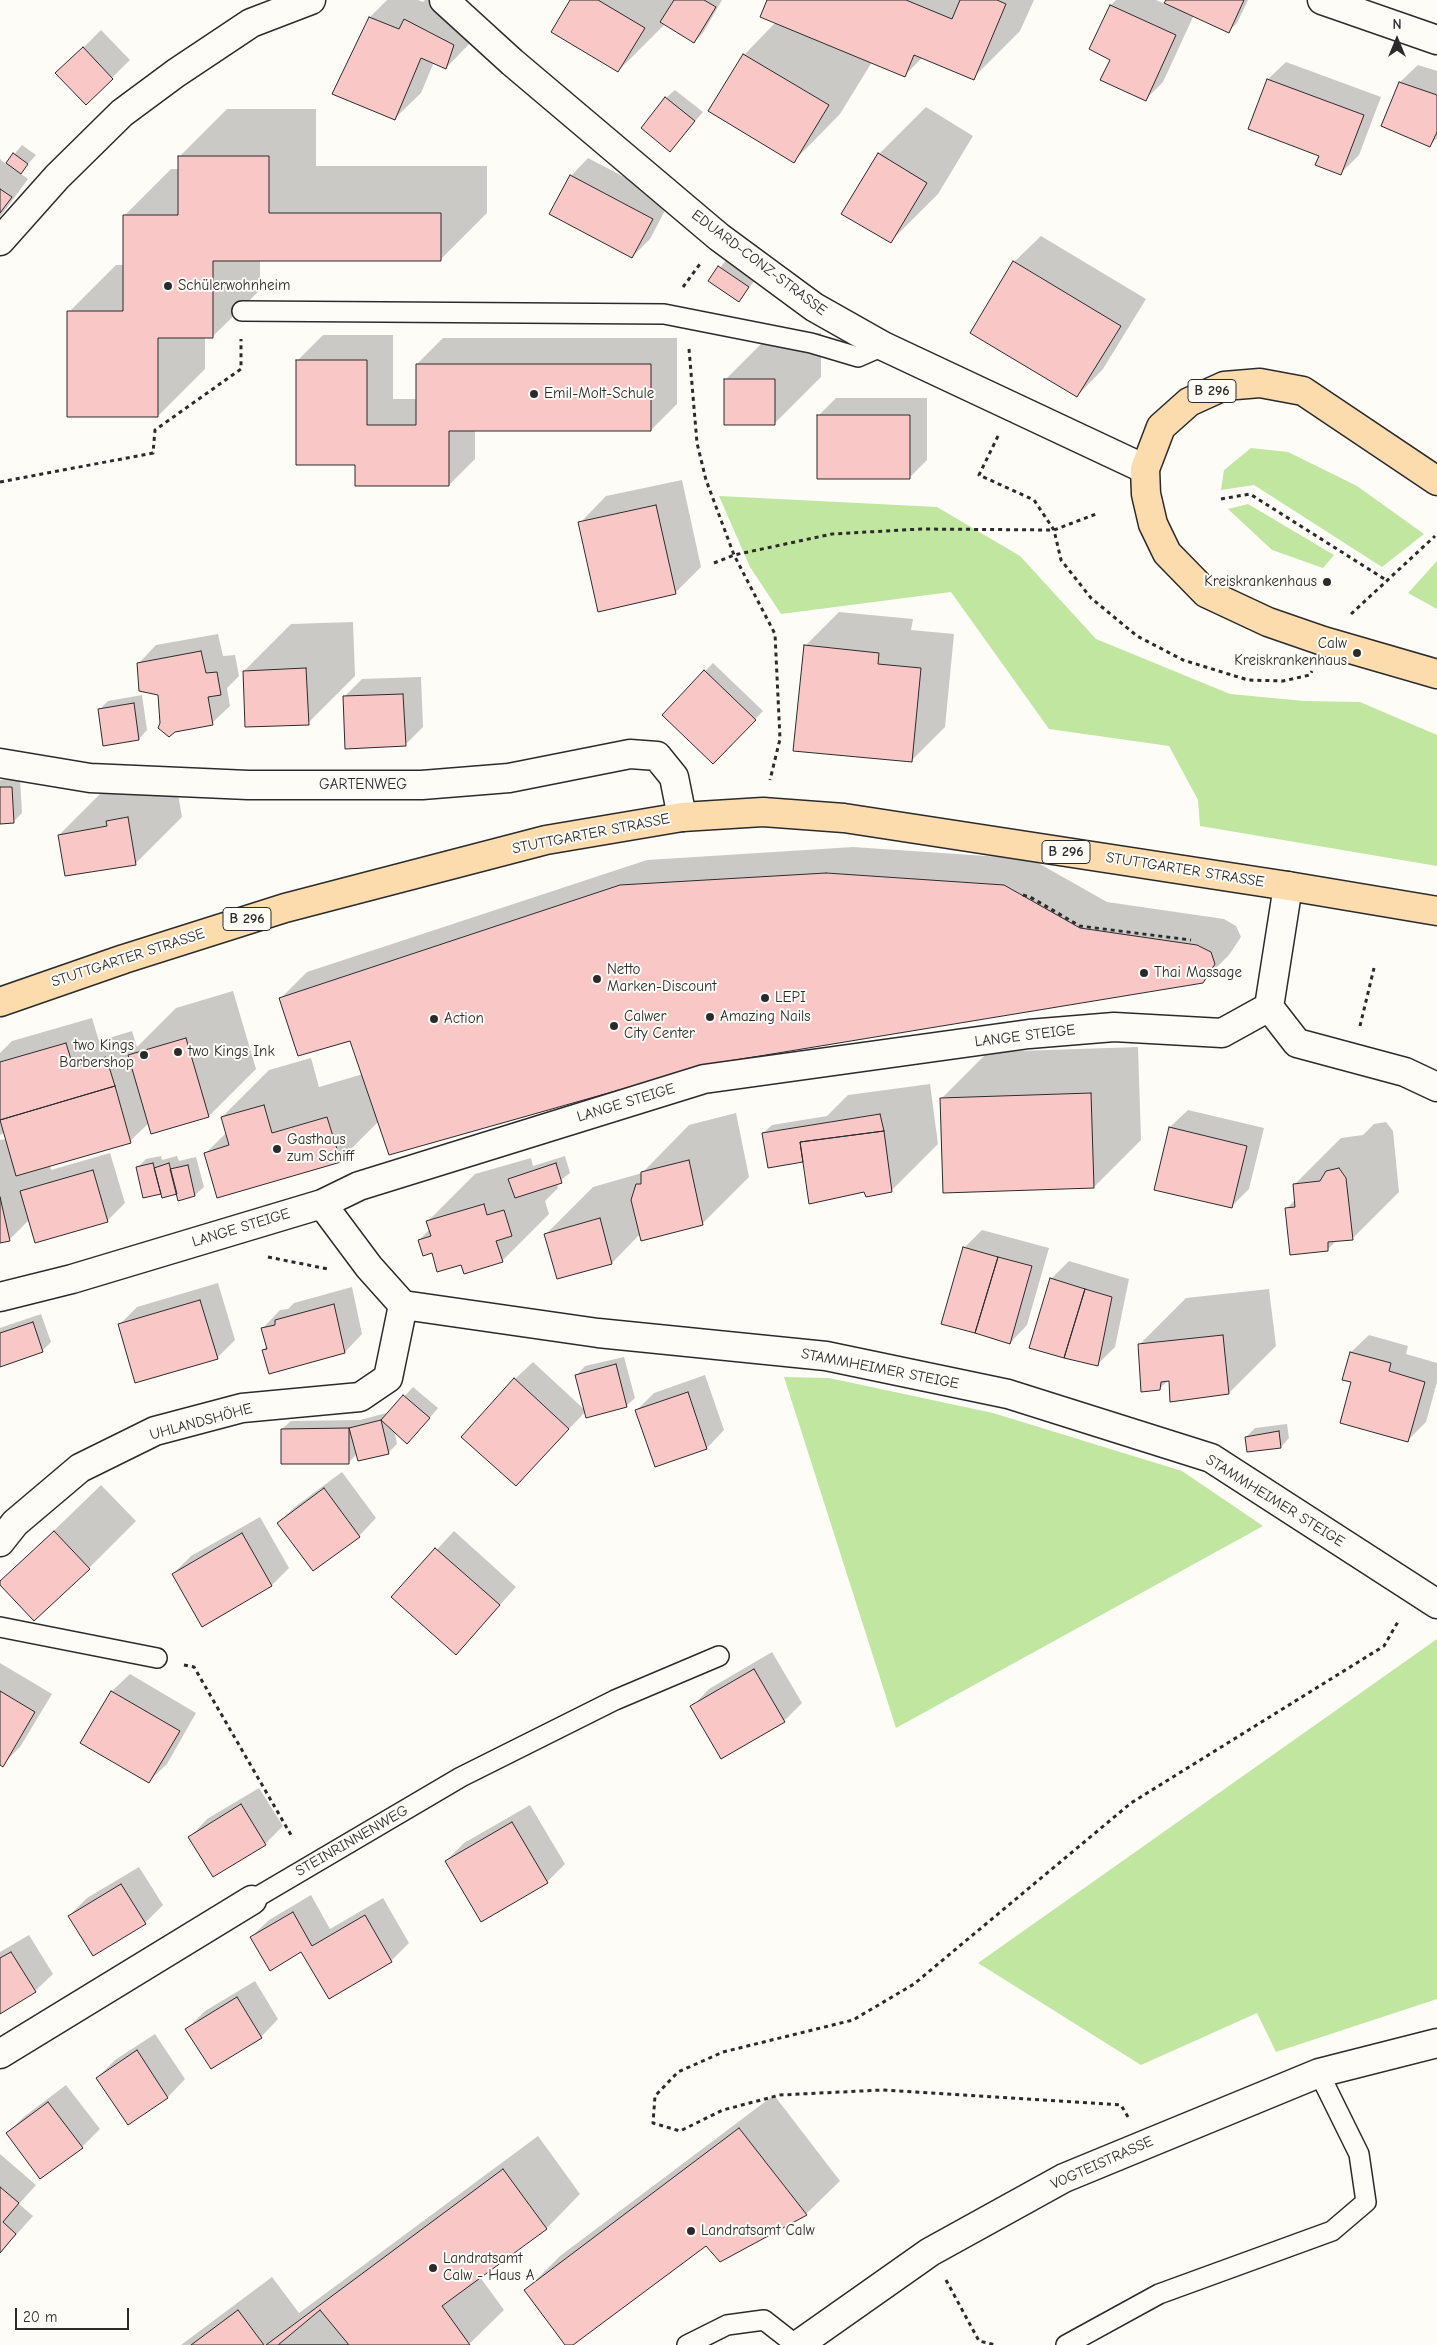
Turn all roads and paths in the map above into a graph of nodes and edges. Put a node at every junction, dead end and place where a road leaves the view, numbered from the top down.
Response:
1 (311, 0) edge
2 (444, 0) edge
3 (1322, 0) edge
4 (1437, 40) edge
5 (719, 237) junction
6 (0, 241) edge
7 (242, 311) dead end
8 (664, 314) junction
9 (883, 346) junction
10 (689, 347) dead end
11 (241, 369) dead end
12 (998, 435) dead end
13 (1145, 469) junction
14 (1437, 481) edge
15 (0, 482) edge
16 (1221, 499) dead end
17 (1096, 514) dead end
18 (1054, 530) junction
19 (1435, 536) dead end
20 (734, 555) junction
21 (714, 563) dead end
22 (1386, 580) junction
23 (1323, 641) junction
24 (1437, 674) edge
25 (0, 762) edge
26 (763, 812) junction
27 (682, 817) junction
28 (1288, 886) junction
29 (1024, 895) dead end
30 (1437, 912) edge
31 (1191, 940) dead end
32 (1374, 968) dead end
33 (0, 1002) edge
34 (1269, 1007) junction
35 (1352, 1058) junction
36 (1437, 1087) edge
37 (322, 1204) junction
38 (241, 1228) junction
39 (369, 1267) junction
40 (0, 1297) edge
41 (403, 1305) junction
42 (0, 1542) edge
43 (1426, 1596) edge
44 (0, 1627) edge
45 (719, 1656) dead end
46 (157, 1658) joint
47 (291, 1836) dead end
48 (252, 1900) joint
49 (1437, 2043) edge
50 (0, 2054) edge
51 (1319, 2072) junction
52 (1144, 2144) junction
53 (953, 2293) dead end
54 (686, 2345) edge
55 (797, 2345) edge
56 (996, 2345) edge
57 (1066, 2345) edge

1 - 6 street
2 - 5 street, EDUARD-CONZ-STRASSE
3 - 4 street
5 - 8 path
5 - 9 street, EDUARD-CONZ-STRASSE
7 - 8 lane
8 - 9 lane
9 - 13 street, EDUARD-CONZ-STRASSE
10 - 20 path
11 - 15 path
12 - 18 path
13 - 14 main road, B 296
13 - 23 main road, B 296
16 - 22 path
17 - 18 path
18 - 20 path
18 - 23 path
19 - 22 path
20 - 21 path
20 - 26 path
22 - 23 path
23 - 24 main road, B 296
25 - 27 street, GARTENWEG
26 - 27 main road, STUTTGARTER STRASSE / B 296
26 - 28 main road, STUTTGARTER STRASSE / B 296
27 - 33 main road, STUTTGARTER STRASSE / B 296
28 - 30 main road, STUTTGARTER STRASSE / B 296
28 - 34 street
29 - 31 path
32 - 35 path
34 - 35 street
34 - 37 street, LANGE STEIGE
35 - 36 street
37 - 38 street, LANGE STEIGE
37 - 39 street
38 - 39 path
38 - 40 street, LANGE STEIGE
39 - 41 street
41 - 42 street, UHLANDSHÖHE
41 - 43 street, STAMMHEIMER STEIGE
43 - 52 path
44 - 46 lane
45 - 48 lane, STEINRINNENWEG
46 - 47 path
48 - 50 street, STEINRINNENWEG
49 - 51 street, VOGTEISTRASSE
51 - 52 street, VOGTEISTRASSE
51 - 57 lane
52 - 55 street, VOGTEISTRASSE
53 - 56 path
54 - 55 lane

